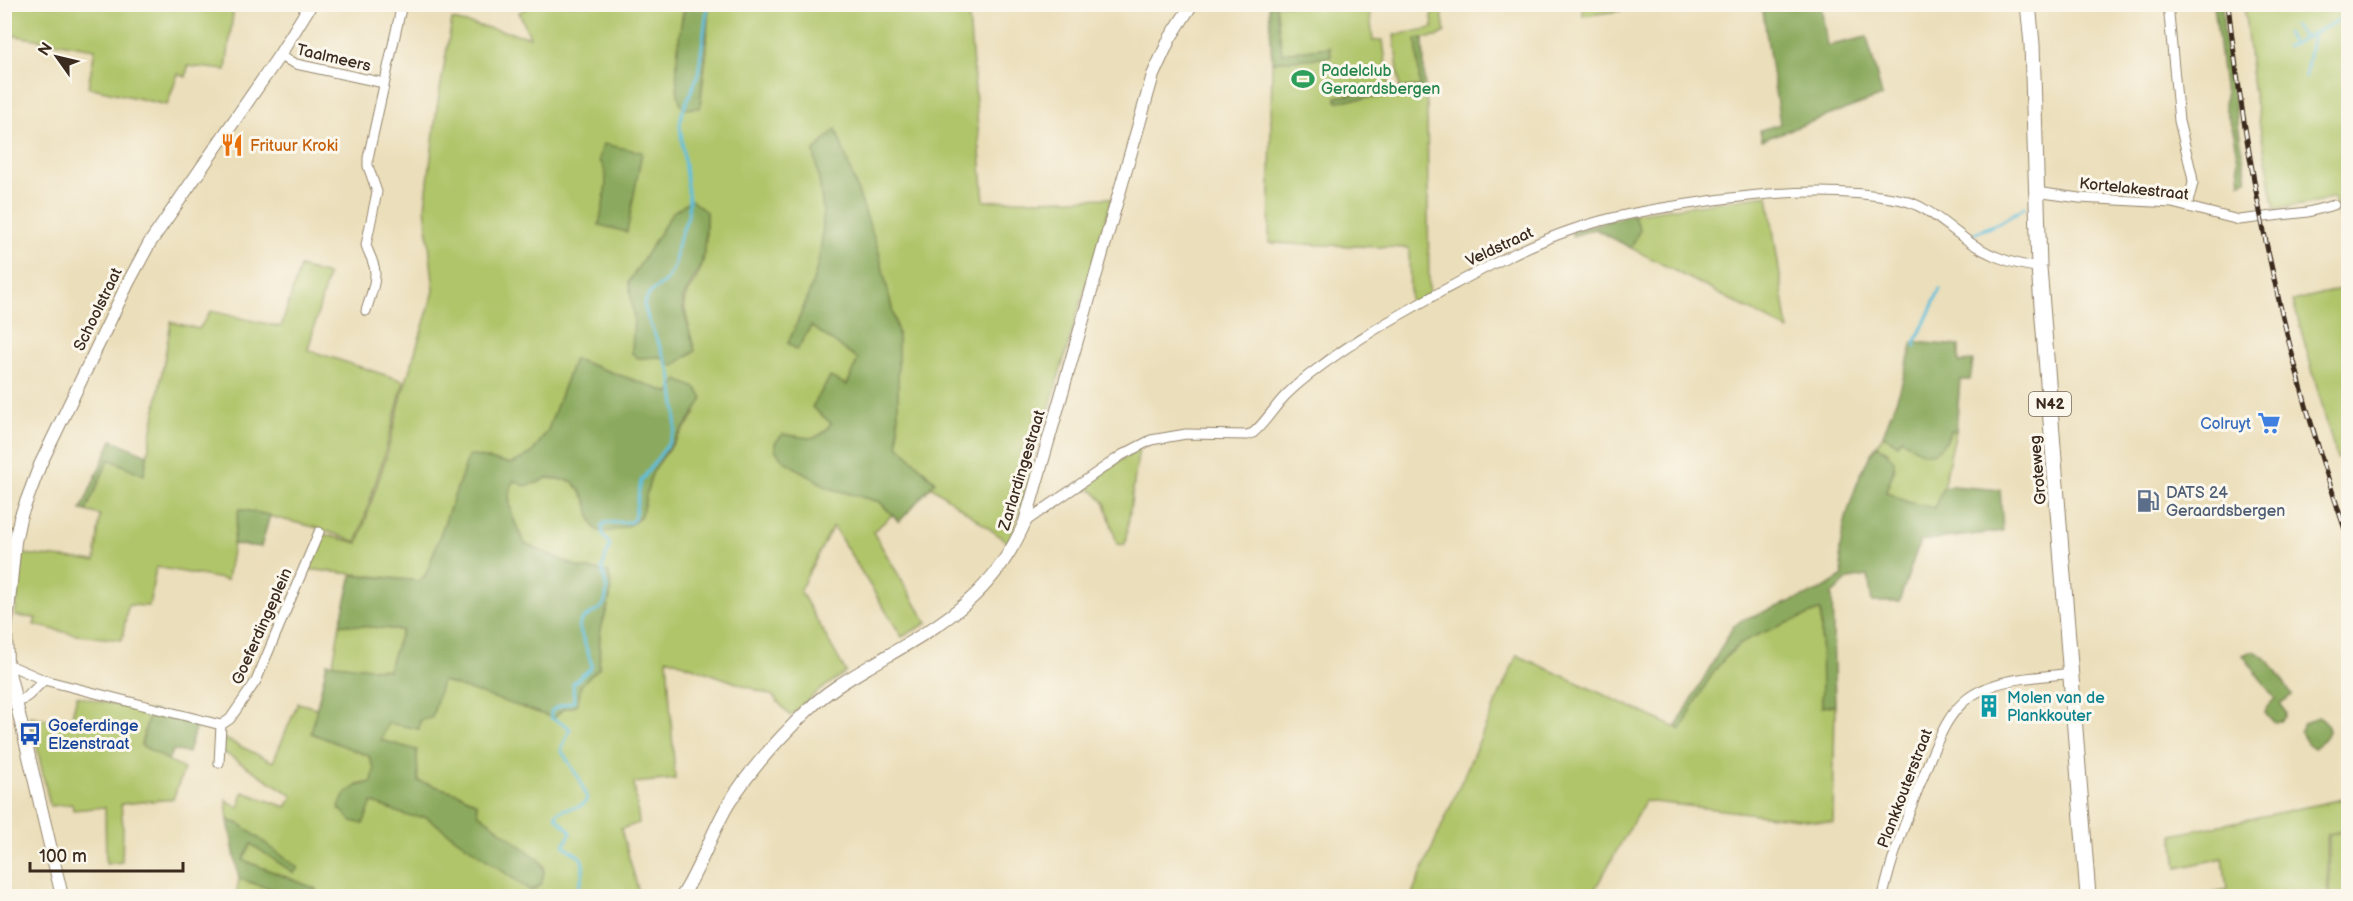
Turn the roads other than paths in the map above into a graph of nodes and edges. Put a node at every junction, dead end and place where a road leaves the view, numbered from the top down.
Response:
1 (311, 4) edge
2 (402, 4) edge
3 (1192, 4) edge
4 (2028, 4) edge
5 (2168, 4) edge
6 (279, 56) junction
7 (384, 84) junction
8 (2036, 192) junction
9 (2334, 205) dead end
10 (2187, 206) junction
11 (2039, 267) junction
12 (366, 311) dead end
13 (1025, 522) junction
14 (319, 532) dead end
15 (6, 664) edge
16 (2072, 673) junction
17 (44, 680) junction
18 (15, 705) junction
19 (221, 725) junction
20 (219, 763) dead end
21 (62, 897) edge
22 (682, 897) edge
23 (1883, 897) edge
24 (2088, 897) edge

1 - 6 street, Schoolstraat
2 - 7 street, Taalmeers
3 - 13 street, Zarlardingestraat
4 - 8 main road, Groteweg / N42
5 - 10 street
6 - 7 street, Taalmeers
6 - 15 street, Schoolstraat
7 - 12 street, Taalmeers
8 - 10 street, Kortelakestraat
8 - 11 main road, Groteweg / N42
9 - 10 street, Kortelakestraat
11 - 13 street, Veldstraat
11 - 16 main road, Groteweg / N42
13 - 22 street, Zarlardingestraat
14 - 19 street, Goeferdingeplein
15 - 17 street
15 - 18 street, Schoolstraat
16 - 23 street, Plankkouterstraat
16 - 24 main road, Groteweg / N42
17 - 18 street
17 - 19 street
18 - 21 street, Schoolstraat
19 - 20 street

